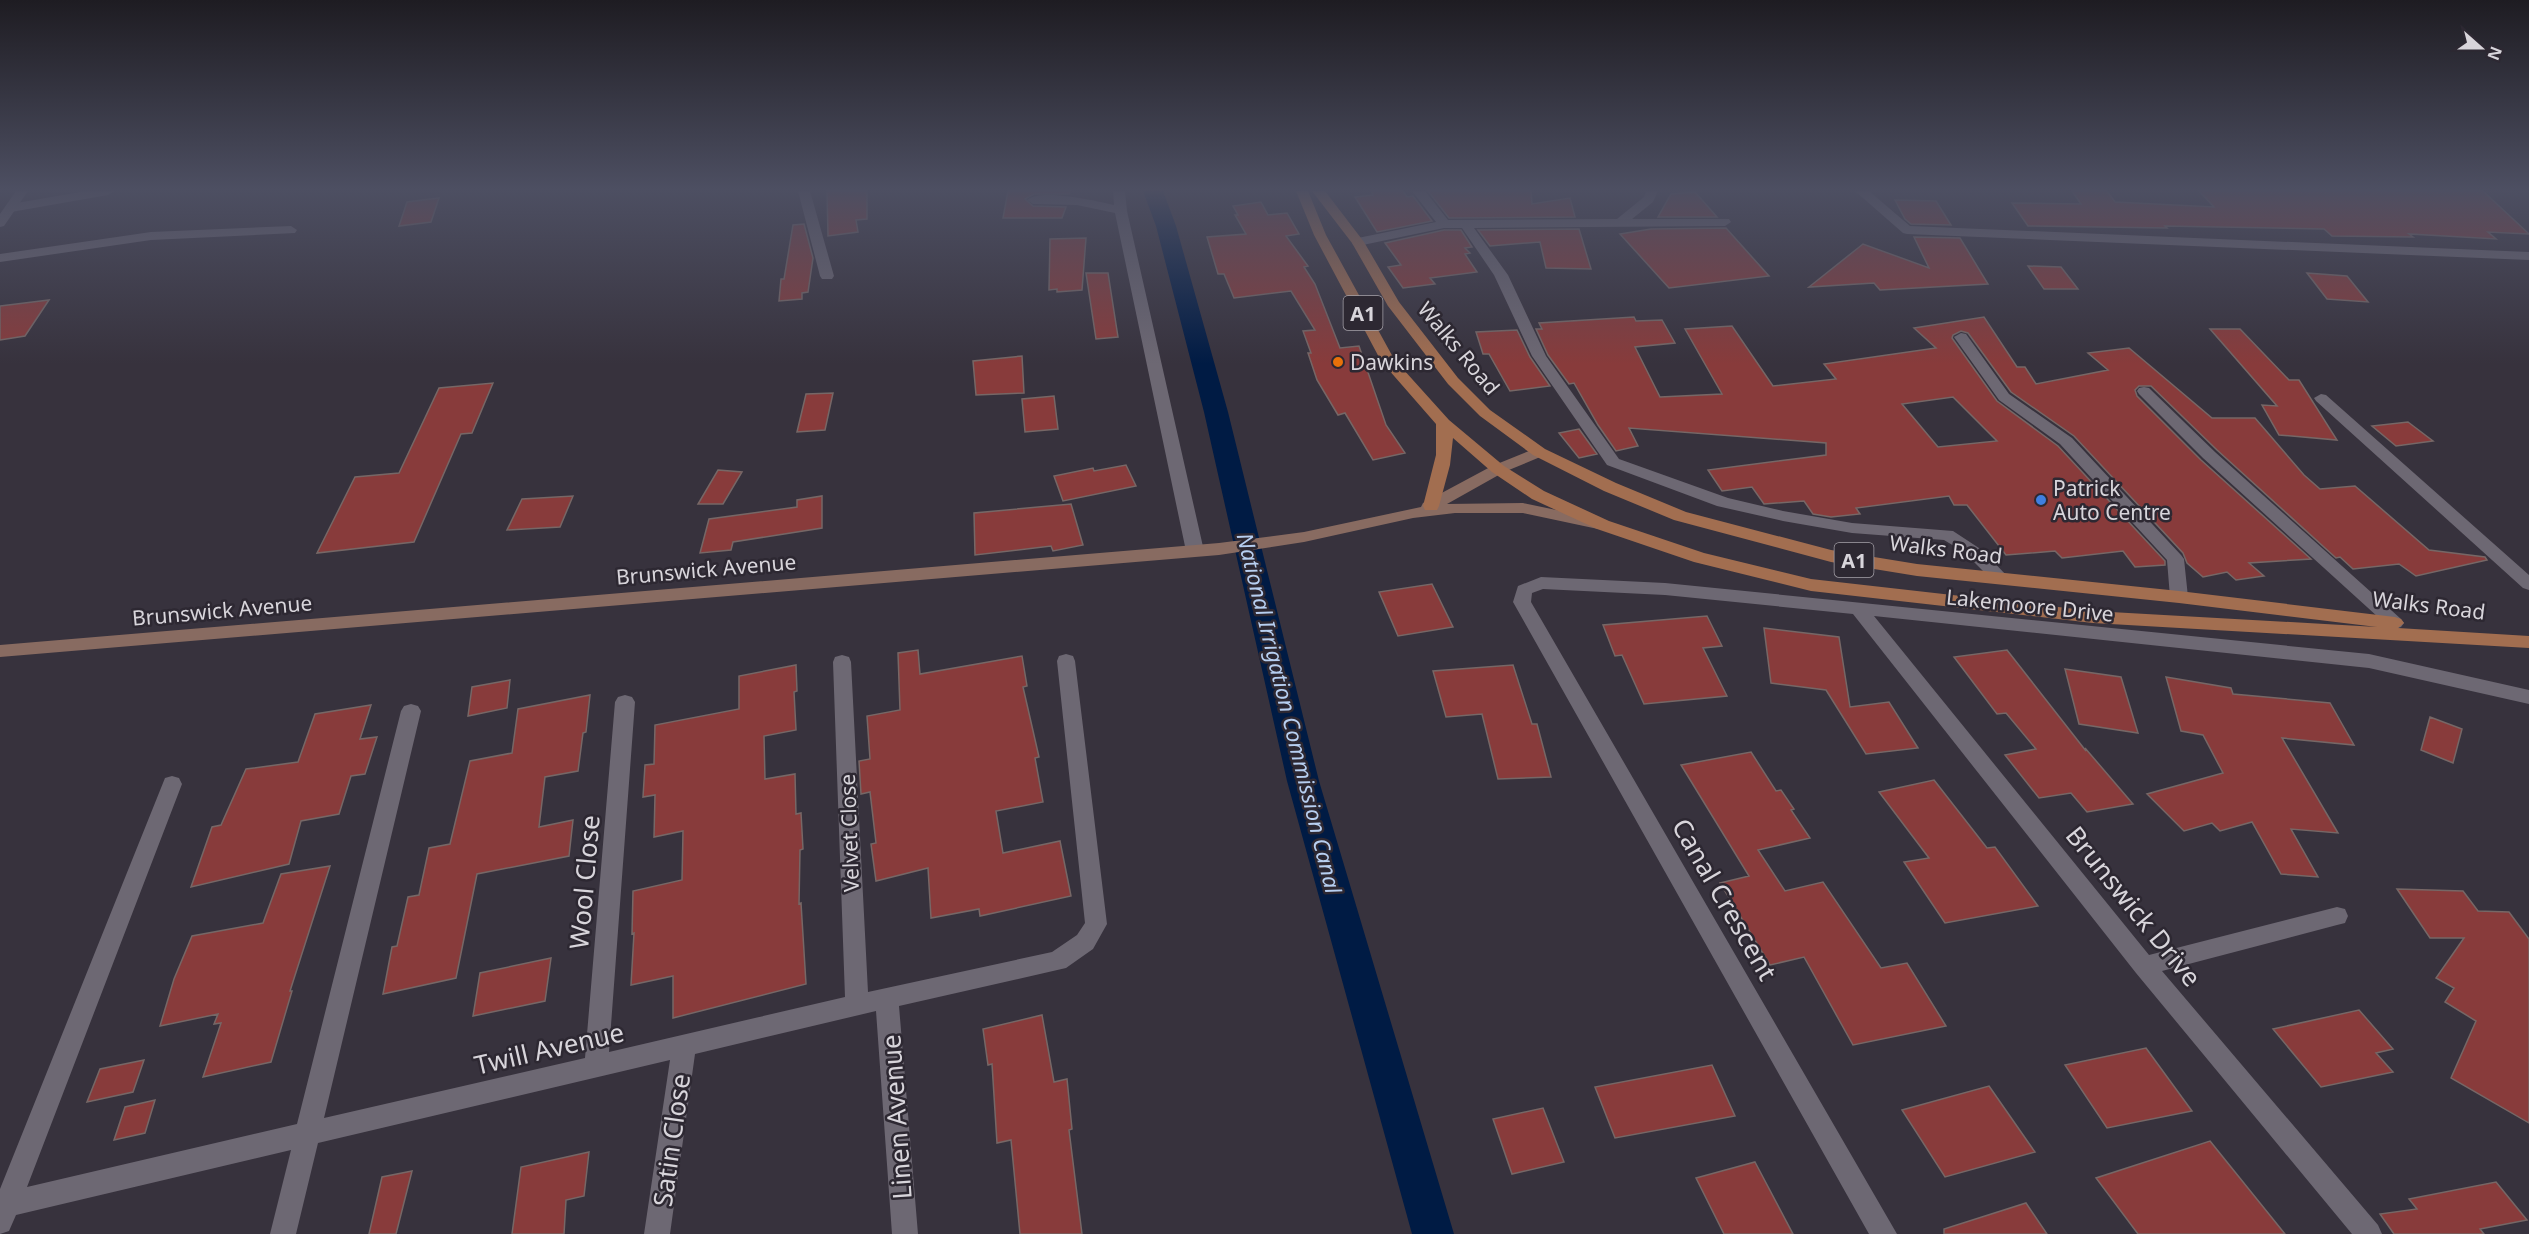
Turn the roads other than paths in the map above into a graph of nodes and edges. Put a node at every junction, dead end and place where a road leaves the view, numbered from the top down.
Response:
1 (65, 249) edge
2 (820, 249) edge
3 (1129, 249) edge
4 (1327, 249) edge
5 (1362, 249) edge
6 (1483, 249) edge
7 (2352, 249) edge
8 (2529, 256) edge
9 (0, 258) edge
10 (827, 276) dead end
11 (1962, 337) dead end
12 (2144, 392) dead end
13 (2321, 398) dead end
14 (1444, 423) junction
15 (1539, 452) junction
16 (1613, 462) junction
17 (1498, 469) junction
18 (1610, 487) junction
19 (1431, 506) junction
20 (1413, 513) junction
21 (1603, 525) junction
22 (1195, 550) junction
23 (2000, 578) junction
24 (2529, 584) edge
25 (1524, 590) joint
26 (2180, 597) junction
27 (1859, 610) junction
28 (2396, 623) junction
29 (2529, 641) edge
30 (0, 651) edge
31 (1066, 661) dead end
32 (842, 662) dead end
33 (2529, 697) edge
34 (625, 702) dead end
35 (411, 711) dead end
36 (171, 784) dead end
37 (2337, 916) dead end
38 (2144, 966) junction
39 (887, 999) junction
40 (857, 1005) junction
41 (684, 1045) junction
42 (596, 1066) junction
43 (309, 1134) junction
44 (2, 1211) edge
45 (283, 1234) edge
46 (657, 1234) edge
47 (905, 1234) edge
48 (1884, 1234) edge
49 (2369, 1234) edge

1 - 9 street
2 - 10 street
3 - 22 street
4 - 14 main road, A1
5 - 15 main road, Walks Road / A1
6 - 16 street
7 - 8 street
11 - 26 street
12 - 28 street
13 - 24 street
14 - 17 main road, A1
14 - 19 main road
15 - 17 main road, Brunswick Avenue
15 - 18 main road, Walks Road / A1
16 - 18 street
16 - 23 street
17 - 19 main road, Brunswick Avenue
17 - 21 main road, Walks Road / A1
18 - 23 main road, Walks Road / A1
19 - 20 main road, Brunswick Avenue
20 - 21 main road, Brunswick Avenue
20 - 22 main road, Brunswick Avenue
21 - 29 main road, Walks Road / A1
22 - 30 main road, Brunswick Avenue
23 - 26 main road, Walks Road / A1
25 - 27 street, Lakemoore Drive
25 - 48 street, Canal Crescent
26 - 28 main road, Walks Road / A1
27 - 33 street, Lakemoore Drive
27 - 38 street, Brunswick Drive
28 - 29 main road, Walks Road / A1
31 - 39 street, Twill Avenue
32 - 40 street, Velvet Close
34 - 42 street, Wool Close
35 - 43 street
36 - 44 street
37 - 38 street
38 - 49 street, Brunswick Drive
39 - 40 street, Twill Avenue
39 - 47 street, Linen Avenue
40 - 41 street, Twill Avenue
41 - 42 street, Twill Avenue
41 - 46 street, Satin Close
42 - 43 street, Twill Avenue
43 - 44 street, Twill Avenue
43 - 45 street

